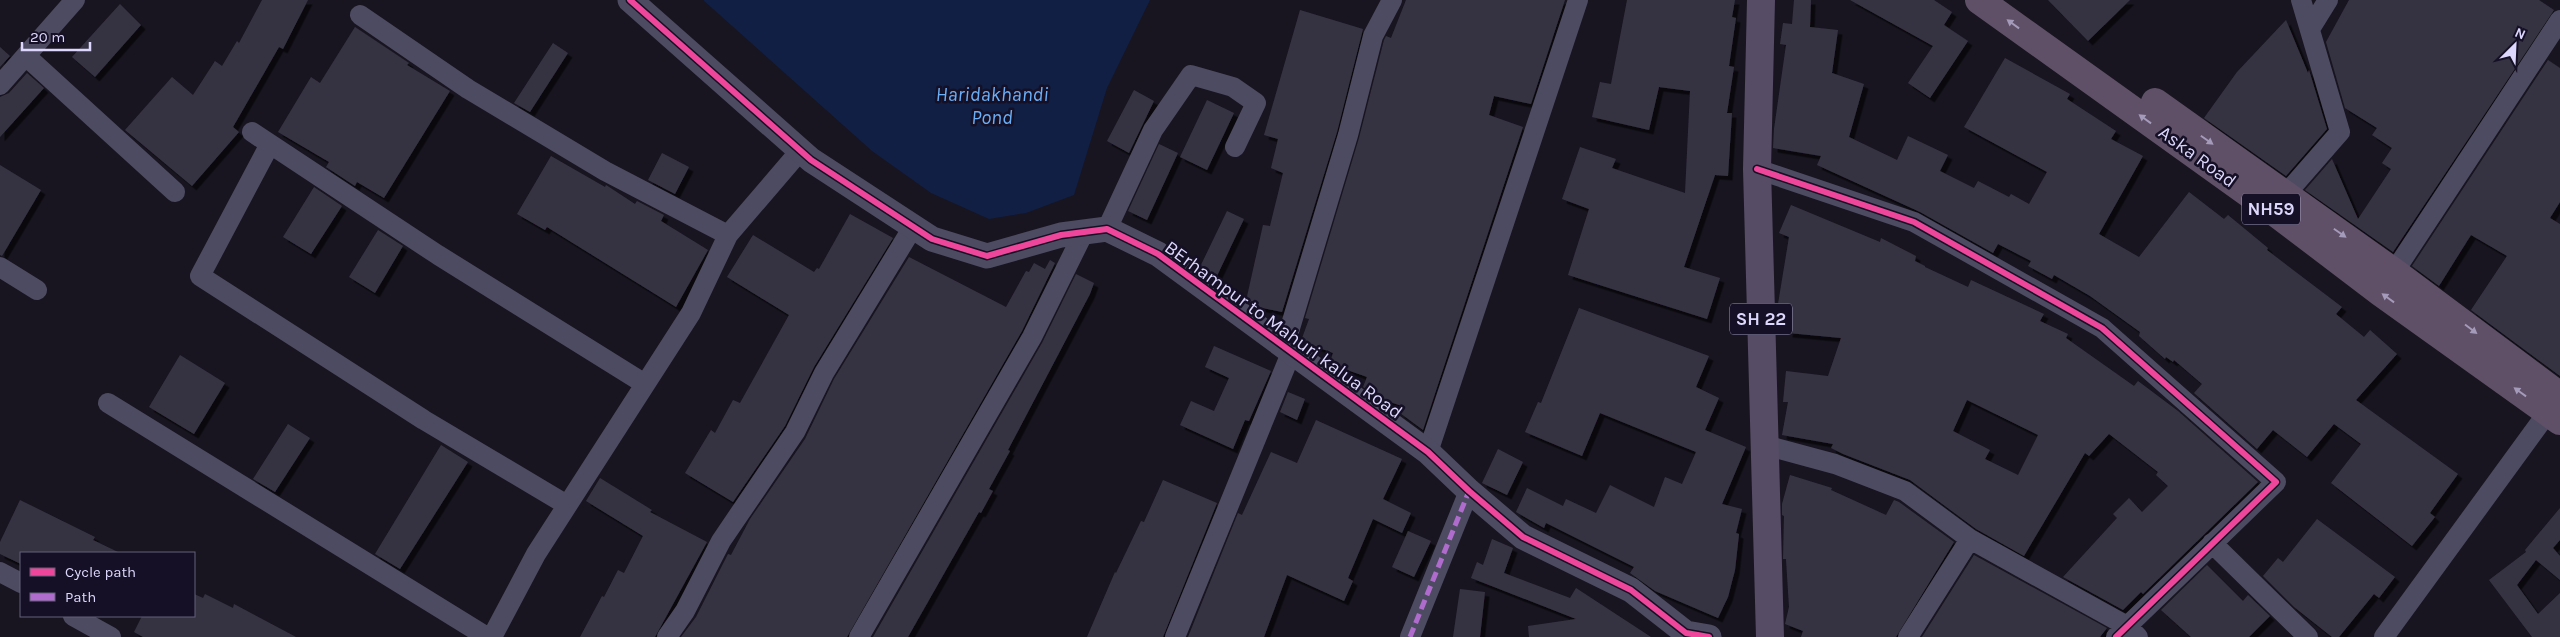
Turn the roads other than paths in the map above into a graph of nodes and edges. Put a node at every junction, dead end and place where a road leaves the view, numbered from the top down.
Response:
1 (75, 0) edge
2 (630, 0) edge
3 (1392, 0) edge
4 (1578, 0) edge
5 (1761, 0) edge
6 (1979, 0) edge
7 (2011, 0) edge
8 (2301, 0) edge
9 (2328, 0) edge
10 (360, 15) dead end
11 (2560, 20) edge
12 (2310, 29) junction
13 (27, 57) junction
14 (0, 85) edge
15 (252, 132) dead end
16 (270, 144) junction
17 (1235, 147) dead end
18 (800, 151) junction
19 (1756, 169) junction
20 (175, 192) dead end
21 (2285, 195) junction
22 (913, 227) junction
23 (1096, 230) junction
24 (728, 235) junction
25 (0, 267) edge
26 (2394, 272) junction
27 (37, 290) dead end
28 (1287, 350) junction
29 (645, 384) junction
30 (108, 403) dead end
31 (2557, 406) edge
32 (1764, 445) junction
33 (1428, 452) junction
34 (1469, 491) junction
35 (567, 505) junction
36 (1970, 539) junction
37 (2212, 543) junction
38 (0, 572) edge
39 (20, 582) edge
40 (75, 617) edge
41 (2127, 633) edge
42 (111, 637) edge
43 (487, 637) edge
44 (492, 637) edge
45 (667, 637) edge
46 (859, 637) edge
47 (1175, 637) edge
48 (1410, 637) edge
49 (1709, 637) edge
50 (1770, 637) edge
51 (1908, 637) edge
52 (2308, 637) edge
53 (2384, 637) edge

1 - 13 street
2 - 18 street
3 - 28 street
4 - 33 street
5 - 19 main road, SH 22
31 -> 6 highway, Aska Road / NH59
7 -> 21 highway, NH59
8 - 12 street
9 - 12 street
10 - 24 street
11 - 26 street
12 - 21 street
13 - 14 street
13 - 20 street
15 - 16 street
16 - 29 street
16 - 35 street
17 - 23 street
18 - 22 street
18 - 24 street
19 - 32 main road, SH 22
19 - 37 street
21 -> 26 highway, NH59
22 - 23 street
22 - 45 street
23 - 28 street, BErhampur to Mahuri kalua Road
23 - 46 street
24 - 29 street
25 - 27 street
26 -> 31 highway, NH59
28 - 33 street, BErhampur to Mahuri kalua Road
28 - 47 street
29 - 35 street
30 - 43 street
31 - 53 street
32 - 36 street
32 - 50 main road, SH 22
33 - 34 street, BErhampur to Mahuri kalua Road
34 - 48 street
34 - 49 street, BErhampur to Mahuri kalua Road
35 - 44 street
36 - 41 street
36 - 51 street
37 - 41 street
37 - 52 street
38 - 39 street
40 - 42 street

